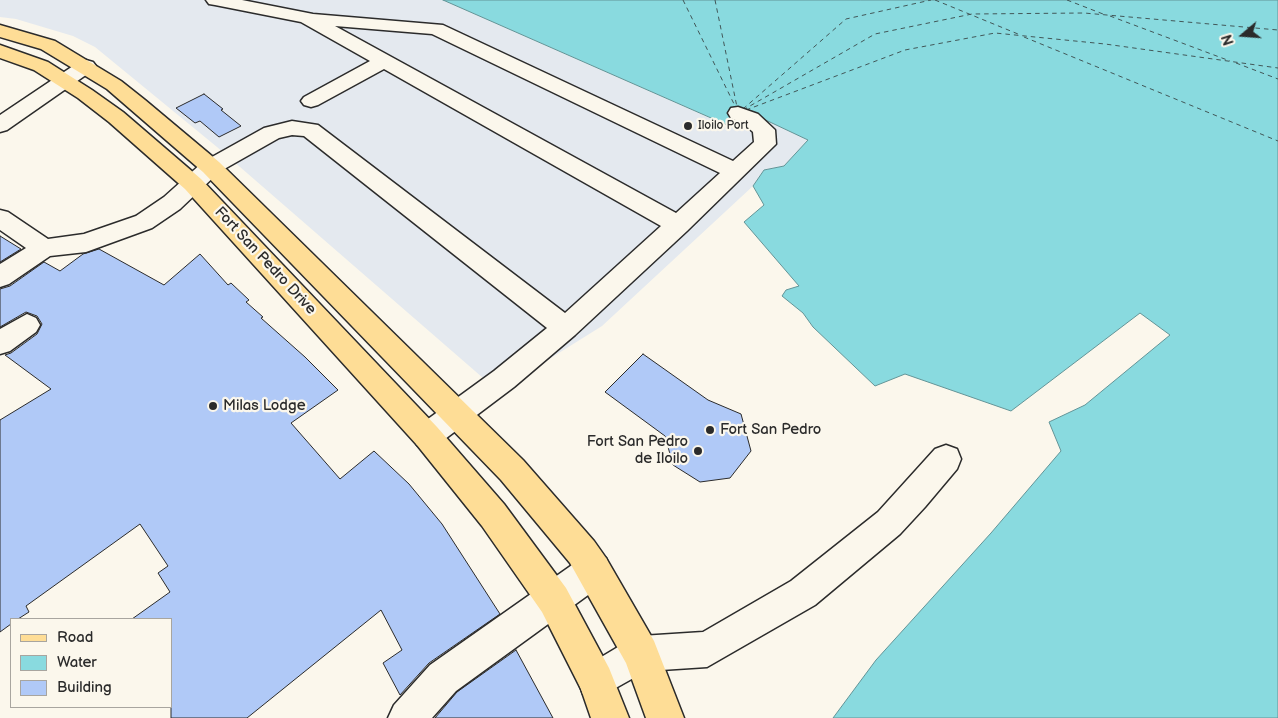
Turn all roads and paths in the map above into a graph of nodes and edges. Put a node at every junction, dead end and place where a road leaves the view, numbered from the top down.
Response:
1 (215, 0) edge
2 (307, 18) junction
3 (1, 37) edge
4 (382, 62) junction
5 (86, 66) junction
6 (63, 80) junction
7 (311, 101) dead end
8 (745, 116) dead end
9 (0, 124) edge
10 (211, 167) junction
11 (736, 171) junction
12 (193, 184) junction
13 (0, 218) edge
14 (679, 225) junction
15 (44, 248) junction
16 (293, 249) junction
17 (272, 267) junction
18 (0, 277) edge
19 (27, 325) dead end
20 (566, 328) junction
21 (0, 343) edge
22 (458, 414) junction
23 (427, 436) junction
24 (946, 459) dead end
25 (594, 570) junction
26 (554, 600) junction
27 (641, 654) junction
28 (596, 680) junction
29 (408, 718) edge
30 (610, 718) edge
31 (665, 718) edge

1 - 2 street
2 - 4 street
2 - 11 street
3 - 5 main road, Fort San Pedro Drive
3 - 6 main road, Fort San Pedro Drive
4 - 7 street
4 - 14 street
5 - 6 street
5 - 10 main road, Fort San Pedro Drive
6 - 9 street
6 - 12 main road, Fort San Pedro Drive
8 - 11 street
10 - 12 street
10 - 16 main road, Fort San Pedro Drive
10 - 20 street
11 - 14 street
12 - 15 street
12 - 17 main road, Fort San Pedro Drive
13 - 15 street
14 - 20 street
15 - 18 street
16 - 17 main road
16 - 22 main road, Fort San Pedro Drive
17 - 23 main road, Fort San Pedro Drive
19 - 21 street
20 - 22 street
22 - 23 street
22 - 25 main road, Fort San Pedro Drive
23 - 26 main road, Fort San Pedro Drive
24 - 27 street
25 - 26 street
25 - 27 main road, Fort San Pedro Drive
26 - 28 main road, Fort San Pedro Drive
26 - 29 street
27 - 28 street
27 - 31 main road, Fort San Pedro Drive
28 - 30 main road, Fort San Pedro Drive

